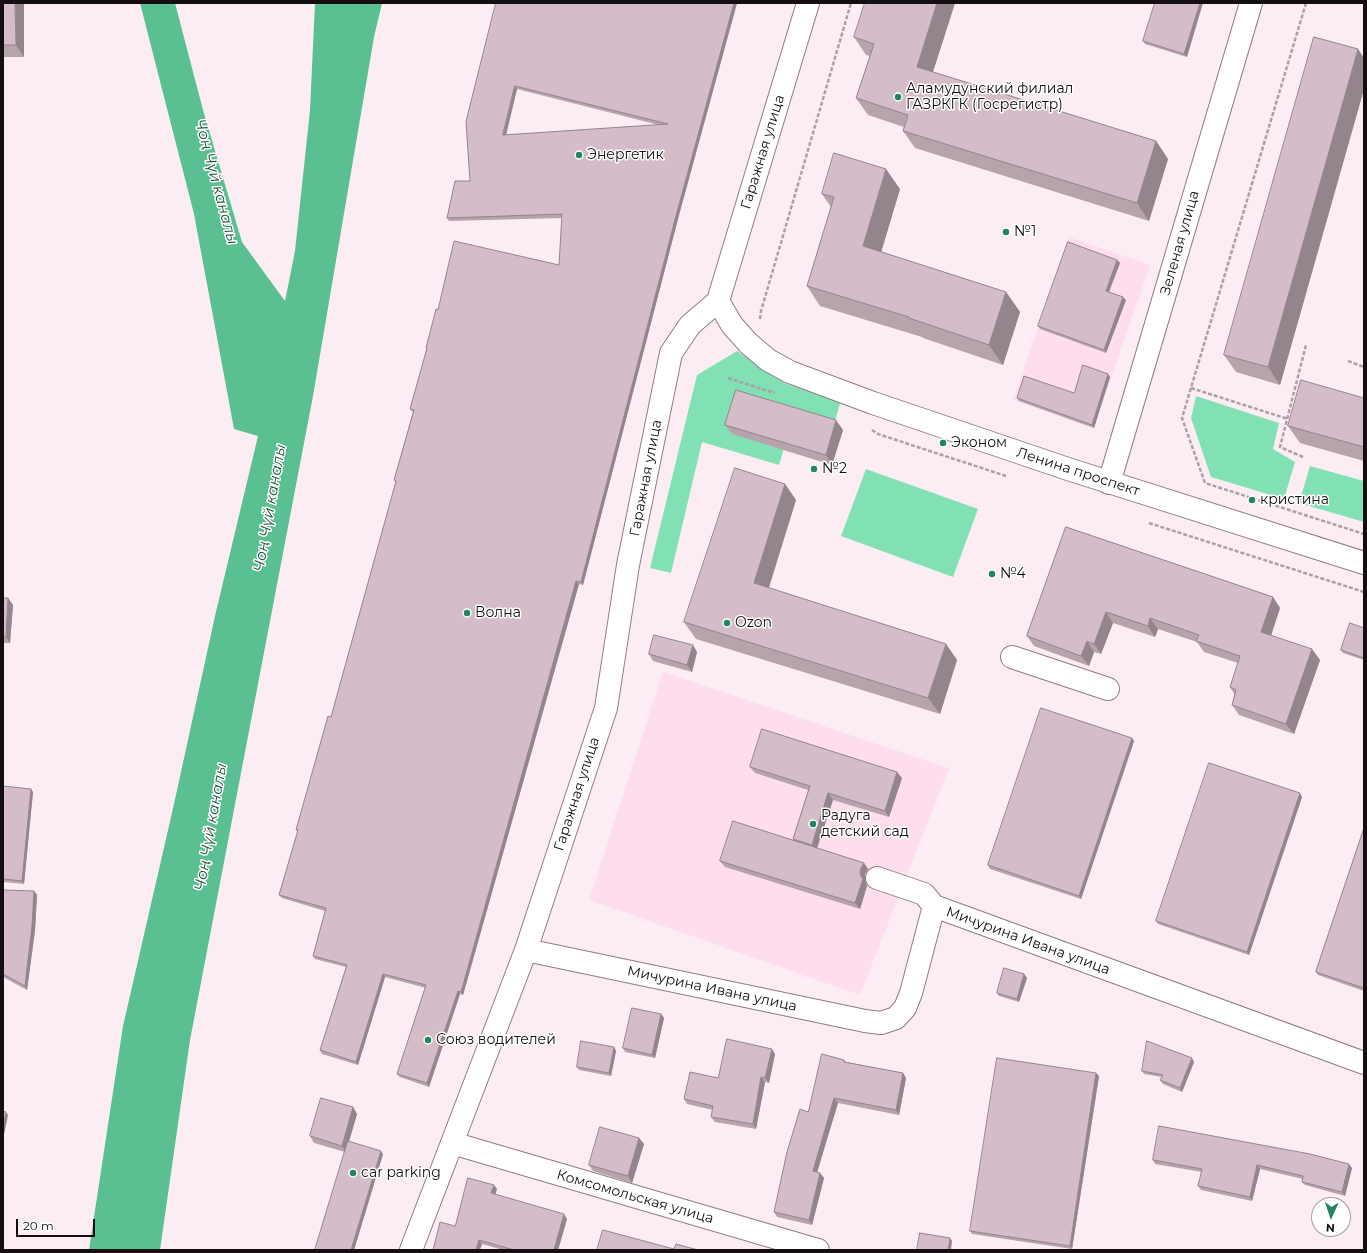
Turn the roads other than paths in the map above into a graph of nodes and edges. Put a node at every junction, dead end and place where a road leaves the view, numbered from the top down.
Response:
1 (808, 3) edge
2 (1251, 3) edge
3 (718, 301) junction
4 (1109, 483) junction
5 (1364, 563) edge
6 (1012, 657) dead end
7 (1108, 690) dead end
8 (877, 878) dead end
9 (934, 906) junction
10 (526, 950) junction
11 (1364, 1064) edge
12 (452, 1143) junction
13 (411, 1250) edge
14 (818, 1250) edge

1 - 3 street, Гаражная улица
2 - 4 street, Зеленая улица
3 - 4 street, Ленина проспект
3 - 10 street, Гаражная улица
4 - 5 street, Ленина проспект
6 - 7 street
8 - 9 street
9 - 10 street, Мичурина Ивана улица
9 - 11 street, Мичурина Ивана улица
10 - 12 street, Гаражная улица
12 - 13 street, Гаражная улица
12 - 14 street, Комсомольская улица

